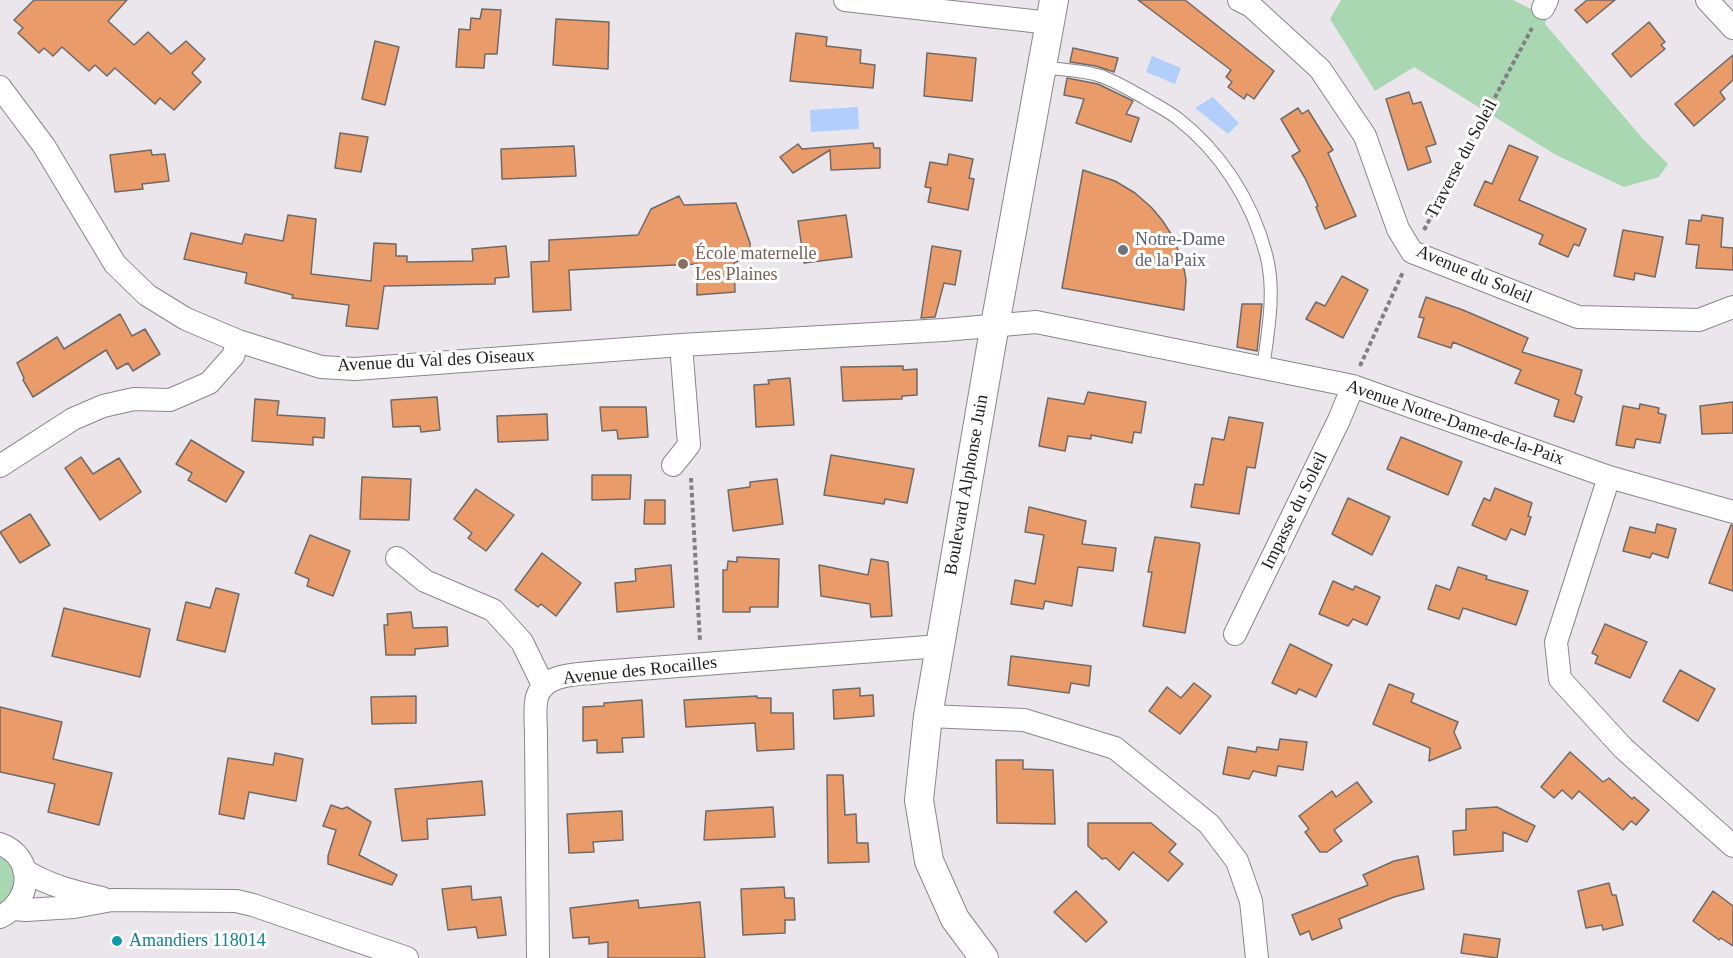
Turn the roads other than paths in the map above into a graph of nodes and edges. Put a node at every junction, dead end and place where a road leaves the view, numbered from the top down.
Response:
1 (845, 0) edge
2 (1239, 0) edge
3 (1707, 0) edge
4 (1052, 12) edge
5 (1733, 28) edge
6 (1042, 67) junction
7 (0, 87) edge
8 (1733, 307) edge
9 (996, 325) junction
10 (238, 341) junction
11 (681, 345) junction
12 (1263, 368) junction
13 (1353, 386) junction
14 (674, 465) dead end
15 (0, 466) edge
16 (1609, 477) junction
17 (1733, 512) edge
18 (397, 558) dead end
19 (1235, 634) dead end
20 (940, 646) junction
21 (543, 685) junction
22 (928, 716) junction
23 (0, 844) edge
24 (1733, 846) edge
25 (24, 870) junction
26 (112, 900) junction
27 (7, 913) edge
28 (981, 957) edge
29 (407, 958) edge
30 (538, 958) edge
31 (1257, 958) edge

1 - 4 street
2 - 8 street, Avenue du Soleil
3 - 5 street
4 - 6 street, Boulevard Alphonse Juin
6 - 9 street, Boulevard Alphonse Juin
6 - 12 lane
7 - 10 street, Avenue du Val des Oiseaux
9 - 11 street, Avenue du Val des Oiseaux
9 - 12 street, Avenue Notre-Dame-de-la-Paix
9 - 20 street, Boulevard Alphonse Juin
10 - 11 street, Avenue du Val des Oiseaux
10 - 15 street
11 - 14 street
12 - 13 street, Avenue Notre-Dame-de-la-Paix
13 - 16 street, Avenue Notre-Dame-de-la-Paix
13 - 19 street, Impasse du Soleil
16 - 17 street, Avenue Notre-Dame-de-la-Paix
16 - 24 street
18 - 21 street
20 - 21 street, Avenue des Rocailles
20 - 22 street, Boulevard Alphonse Juin
21 - 30 street, Avenue des Rocailles
22 - 28 street, Boulevard Alphonse Juin
22 - 31 street
23 - 25 street
25 - 26 street
25 - 27 street
26 - 27 street
26 - 29 street

